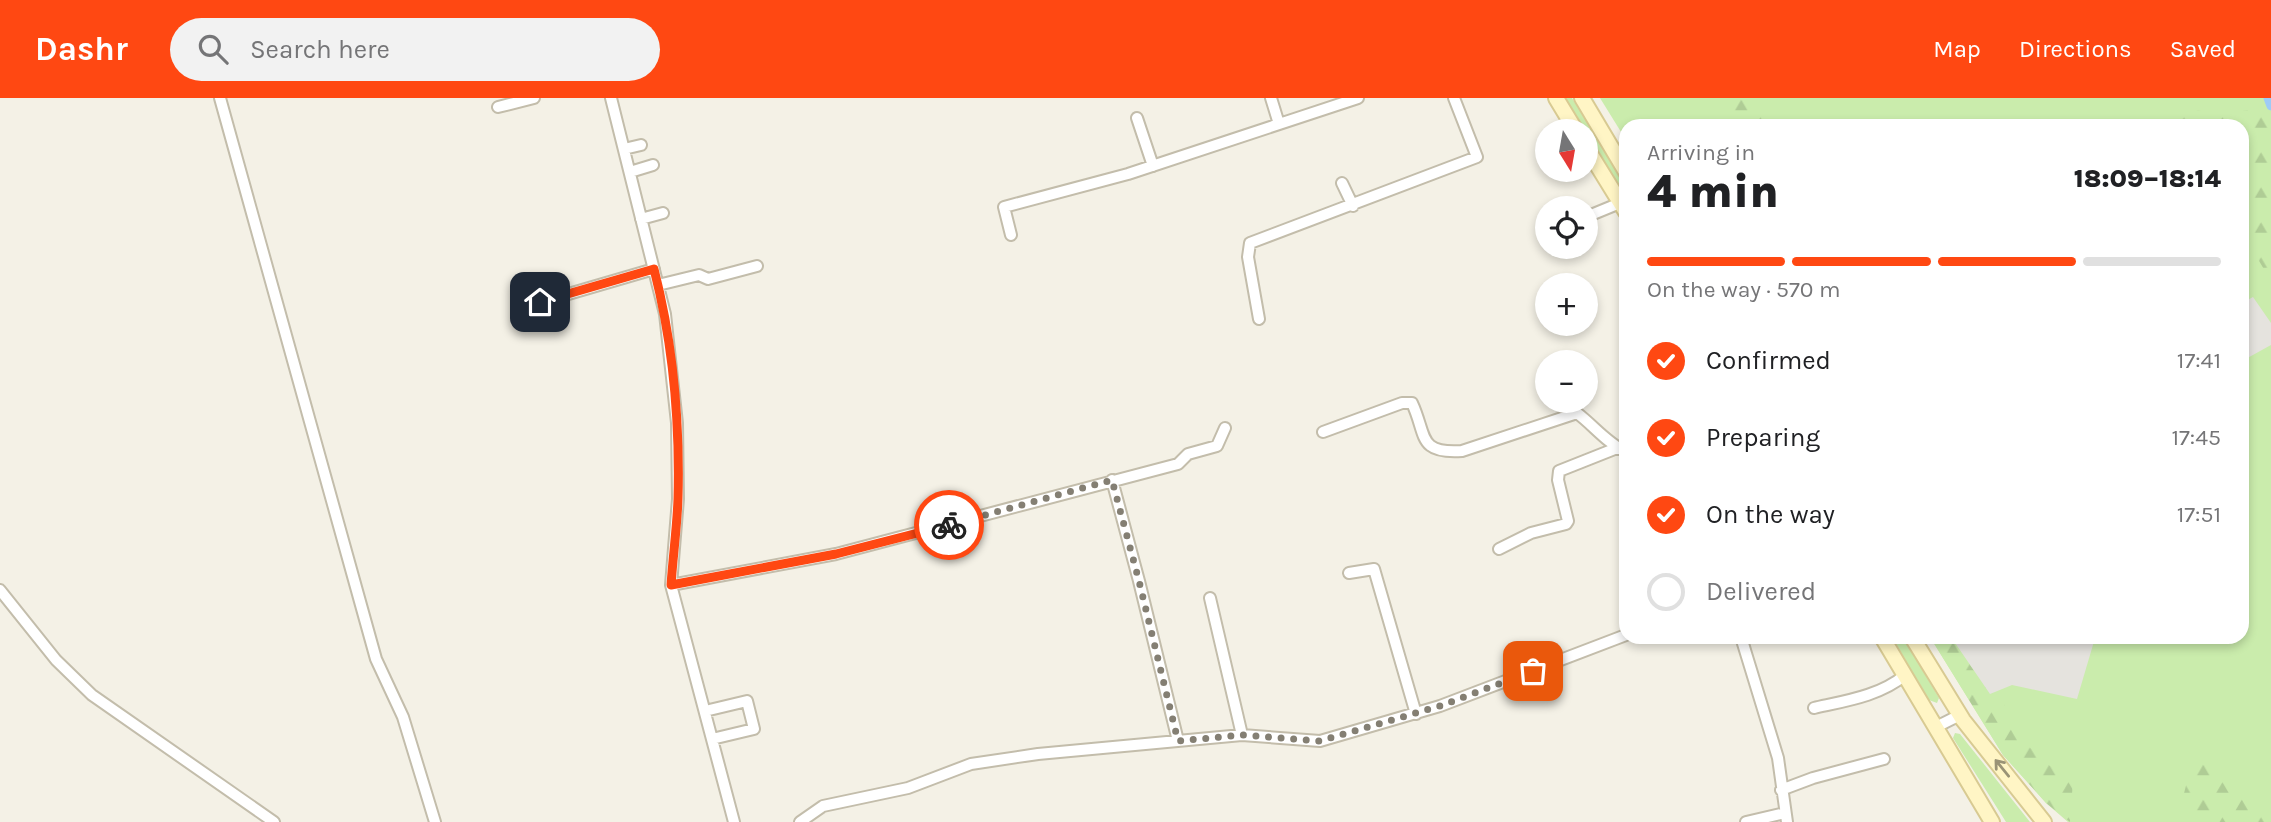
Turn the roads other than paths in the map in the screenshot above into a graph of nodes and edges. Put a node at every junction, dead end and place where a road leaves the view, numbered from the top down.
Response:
1 (220, 98) edge
2 (534, 98) edge
3 (611, 98) edge
4 (1271, 98) edge
5 (1358, 98) edge
6 (1454, 98) edge
7 (1556, 98) edge
8 (1582, 98) edge
9 (498, 107) dead end
10 (1138, 118) dead end
11 (1569, 119) edge
12 (1279, 124) junction
13 (641, 145) dead end
14 (624, 149) junction
15 (1619, 160) edge
16 (653, 165) dead end
17 (1153, 166) junction
18 (1598, 167) edge
19 (630, 172) junction
20 (1342, 183) dead end
21 (1619, 201) edge
22 (1353, 206) junction
23 (1619, 209) edge
24 (663, 213) dead end
25 (1598, 214) edge
26 (641, 219) junction
27 (1011, 235) dead end
28 (757, 267) dead end
29 (654, 269) junction
30 (658, 285) junction
31 (517, 309) dead end
32 (1259, 319) dead end
33 (1225, 428) dead end
34 (1323, 432) dead end
35 (1619, 448) edge
36 (1619, 451) edge
37 (1112, 480) junction
38 (1499, 549) dead end
39 (1349, 573) dead end
40 (671, 585) junction
41 (0, 590) edge
42 (1210, 598) dead end
43 (1619, 638) edge
44 (1743, 644) edge
45 (1886, 644) edge
46 (1916, 644) edge
47 (1905, 675) junction
48 (1814, 708) dead end
49 (705, 711) junction
50 (1416, 714) junction
51 (1960, 715) junction
52 (1936, 727) junction
53 (1242, 735) junction
54 (712, 739) junction
55 (1178, 741) junction
56 (1884, 759) dead end
57 (1781, 790) junction
58 (1786, 818) edge
59 (274, 822) edge
60 (435, 822) edge
61 (734, 822) edge
62 (800, 822) edge
63 (1746, 822) edge
64 (1992, 822) edge
65 (2044, 822) edge

1 - 60 street
2 - 9 street
3 - 14 street
4 - 12 street
5 - 12 street
6 - 22 street
7 - 11 main road
8 - 15 main road
10 - 17 street
12 - 17 street
13 - 14 street
14 - 19 street
16 - 19 street
17 - 27 street
18 - 21 main road
19 - 26 street
20 - 22 street
22 - 32 street
23 - 25 street
24 - 26 street
26 - 29 street
28 - 30 street
29 - 30 street
29 - 31 street
30 - 40 street
33 - 37 street
34 - 35 street
36 - 38 street
37 - 40 street
37 - 55 street
39 - 50 street
40 - 49 street
41 - 59 street
42 - 53 street
43 - 50 street
44 - 57 street
45 - 47 main road
46 - 51 main road
47 - 48 street
47 - 52 main road
49 - 54 street
49 - 54 street
50 - 53 street
51 - 52 street
65 -> 51 main road
52 - 64 main road
53 - 55 street
54 - 61 street
55 - 62 street
56 - 57 street
57 - 58 street
58 - 63 street

